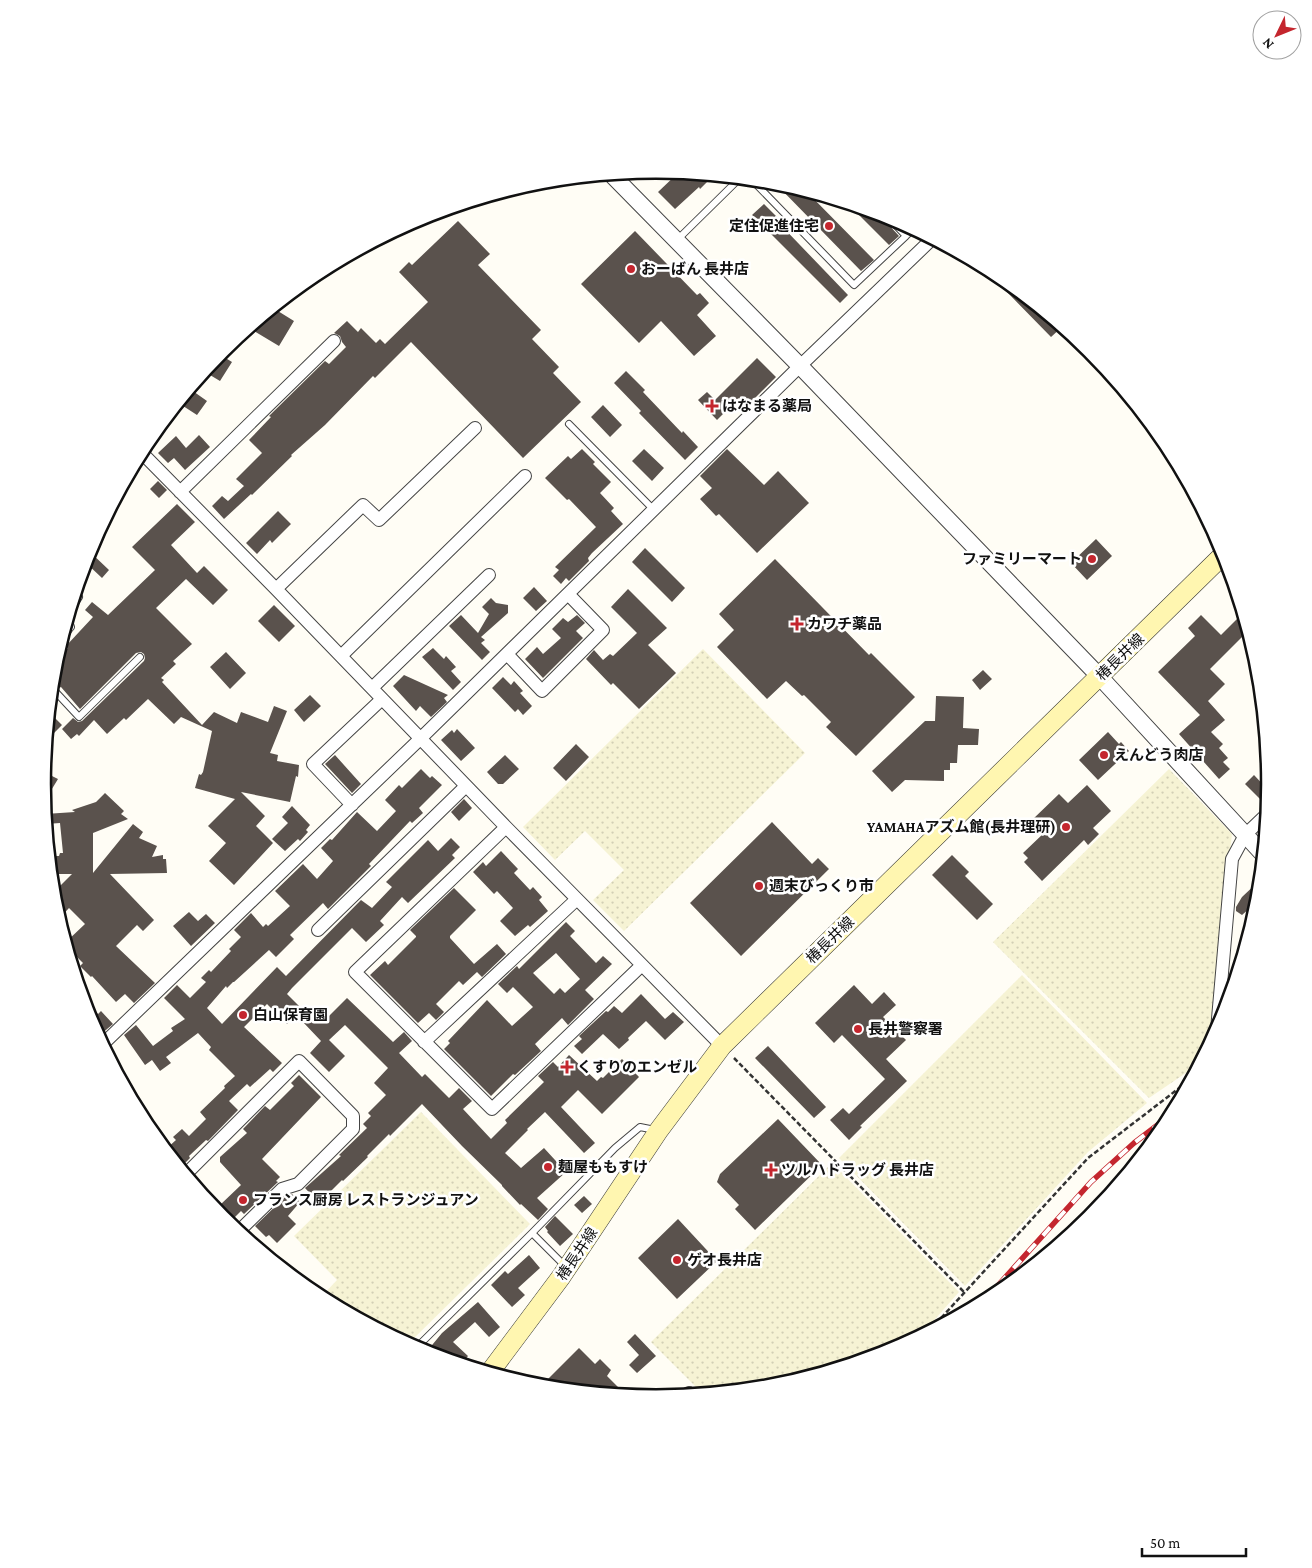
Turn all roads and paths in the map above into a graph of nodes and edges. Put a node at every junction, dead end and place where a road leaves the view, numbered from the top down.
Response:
1 (618, 181) edge
2 (735, 184) edge
3 (760, 189) edge
4 (903, 232) edge
5 (906, 236) joint
6 (676, 240) junction
7 (927, 244) edge
8 (334, 342) dead end
9 (800, 366) junction
10 (569, 424) dead end
11 (476, 428) dead end
12 (147, 458) edge
13 (525, 476) dead end
14 (180, 492) junction
15 (654, 510) junction
16 (1219, 564) edge
17 (489, 575) dead end
18 (276, 588) junction
19 (568, 594) junction
20 (506, 654) junction
21 (341, 656) junction
22 (140, 657) dead end
23 (1100, 677) junction
24 (372, 688) junction
25 (58, 694) edge
26 (382, 698) junction
27 (420, 739) junction
28 (466, 786) junction
29 (352, 805) junction
30 (1259, 822) edge
31 (506, 827) junction
32 (1245, 835) junction
33 (1257, 848) edge
34 (577, 899) junction
35 (318, 930) dead end
36 (642, 965) junction
37 (1219, 1004) edge
38 (108, 1039) edge
39 (424, 1042) junction
40 (722, 1046) junction
41 (1178, 1089) edge
42 (658, 1130) junction
43 (190, 1170) edge
44 (244, 1227) edge
45 (532, 1233) junction
46 (568, 1268) junction
47 (964, 1292) junction
48 (944, 1315) edge
49 (422, 1342) edge
50 (494, 1367) edge

1 - 6 street
2 - 6 lane
3 - 5 lane
4 - 5 lane
6 - 9 street
7 - 9 street
8 - 14 street
9 - 15 street
9 - 23 street
10 - 15 lane
11 - 18 street
12 - 14 street
13 - 21 street
14 - 18 street
15 - 19 street
16 - 23 main road, 椿長井線
17 - 24 street
18 - 21 street
19 - 20 street
19 - 20 street
20 - 27 street
21 - 24 street
22 - 25 lane
23 - 32 street
23 - 40 main road, 椿長井線
24 - 26 street
26 - 27 street
26 - 29 street
27 - 28 street
27 - 29 street
28 - 31 street
28 - 35 street
29 - 38 street
30 - 32 street
31 - 34 street
31 - 39 street
32 - 33 street
32 - 37 street
34 - 36 street
34 - 39 street
36 - 39 street
36 - 40 street
40 - 42 main road, 椿長井線
40 - 47 path
41 - 47 path
42 - 45 lane
42 - 46 main road, 椿長井線
43 - 44 street
45 - 46 lane
45 - 49 lane
46 - 50 main road, 椿長井線
47 - 48 path

